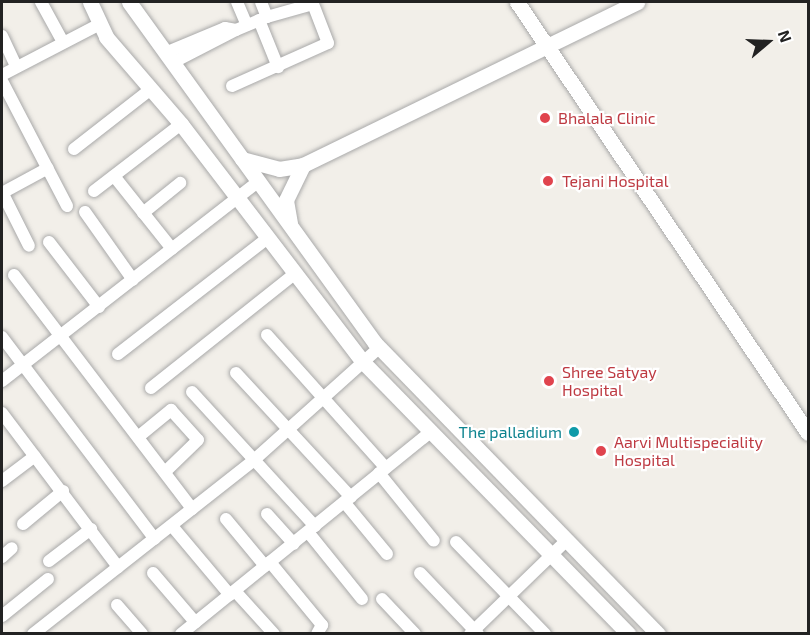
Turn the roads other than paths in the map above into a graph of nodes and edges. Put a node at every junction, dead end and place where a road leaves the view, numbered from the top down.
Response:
1 (41, 2) edge
2 (90, 2) edge
3 (129, 2) edge
4 (237, 2) edge
5 (261, 2) edge
6 (517, 2) edge
7 (637, 2) edge
8 (263, 18) junction
9 (98, 25) junction
10 (241, 27) junction
11 (2, 36) edge
12 (63, 42) junction
13 (544, 48) junction
14 (168, 58) junction
15 (16, 66) junction
16 (278, 67) junction
17 (2, 75) edge
18 (2, 81) edge
19 (232, 86) dead end
20 (151, 89) junction
21 (181, 124) junction
22 (74, 149) dead end
23 (241, 158) junction
24 (303, 165) junction
25 (48, 168) junction
26 (114, 176) junction
27 (258, 182) junction
28 (180, 183) dead end
29 (94, 191) dead end
30 (2, 193) edge
31 (236, 198) junction
32 (67, 206) dead end
33 (85, 212) dead end
34 (143, 213) junction
35 (291, 228) junction
36 (266, 239) junction
37 (49, 242) dead end
38 (29, 246) dead end
39 (172, 249) junction
40 (14, 275) dead end
41 (293, 275) junction
42 (133, 280) junction
43 (99, 307) junction
44 (267, 335) dead end
45 (2, 337) edge
46 (61, 338) junction
47 (380, 348) junction
48 (118, 354) dead end
49 (363, 362) junction
50 (22, 364) junction
51 (236, 373) dead end
52 (2, 381) edge
53 (151, 387) dead end
54 (192, 392) dead end
55 (324, 398) junction
56 (2, 413) edge
57 (289, 428) junction
58 (429, 433) junction
59 (808, 433) edge
60 (138, 437) junction
61 (34, 456) junction
62 (254, 460) junction
63 (383, 470) junction
64 (165, 472) junction
65 (2, 481) edge
66 (63, 491) junction
67 (348, 500) junction
68 (192, 509) junction
69 (267, 514) dead end
70 (225, 519) dead end
71 (23, 524) dead end
72 (172, 526) junction
73 (312, 529) junction
74 (91, 530) junction
75 (155, 539) junction
76 (567, 540) junction
77 (434, 541) dead end
78 (456, 542) dead end
79 (294, 544) junction
80 (12, 548) dead end
81 (387, 554) dead end
82 (552, 554) junction
83 (2, 557) edge
84 (49, 561) dead end
85 (267, 564) junction
86 (118, 567) junction
87 (153, 573) dead end
88 (420, 573) dead end
89 (48, 579) dead end
90 (232, 593) junction
91 (508, 597) junction
92 (362, 598) dead end
93 (382, 599) dead end
94 (117, 605) dead end
95 (2, 616) edge
96 (195, 622) junction
97 (474, 632) edge
98 (33, 633) edge
99 (141, 633) edge
100 (181, 633) edge
101 (274, 633) edge
102 (317, 633) edge
103 (415, 633) edge
104 (545, 633) edge
105 (628, 633) edge
106 (658, 633) edge

1 - 12 street
2 - 9 street
3 - 14 street
4 - 10 street
5 - 8 street
6 - 13 street
7 - 13 street
8 - 10 street
8 - 16 street
8 - 16 street
9 - 12 street
9 - 20 street
10 - 14 street
11 - 15 street
12 - 15 street
13 - 24 street
13 - 59 street
14 - 23 street
15 - 17 street
16 - 19 street
18 - 25 street
20 - 21 street
20 - 22 street
21 - 26 street
21 - 31 street
23 - 24 street
23 - 27 street
24 - 35 street
25 - 30 street
25 - 32 street
26 - 29 street
26 - 34 street
27 - 31 street
27 - 35 street
28 - 34 street
30 - 38 street
31 - 36 street
31 - 39 street
33 - 42 street
34 - 39 street
35 - 47 street
36 - 41 street
36 - 48 street
37 - 43 street
39 - 42 street
40 - 46 street
41 - 49 street
41 - 53 street
42 - 43 street
43 - 46 street
44 - 55 street
45 - 50 street
46 - 50 street
46 - 60 street
47 - 49 street
47 - 76 street
49 - 55 street
49 - 58 street
50 - 52 street
50 - 75 street
51 - 57 street
54 - 62 street
55 - 57 street
55 - 63 street
56 - 61 street
57 - 62 street
57 - 67 street
58 - 63 street
58 - 82 street
60 - 64 street
60 - 64 street
61 - 65 street
61 - 66 street
62 - 68 street
62 - 73 street
63 - 67 street
63 - 77 street
64 - 68 street
66 - 71 street
66 - 74 street
67 - 73 street
67 - 81 street
68 - 72 street
69 - 79 street
70 - 85 street
72 - 75 street
72 - 90 street
73 - 79 street
73 - 92 street
74 - 84 street
74 - 86 street
75 - 86 street
76 - 82 street
76 - 106 street
78 - 91 street
79 - 85 street
80 - 83 street
82 - 91 street
82 - 105 street
85 - 90 street
85 - 102 street
86 - 98 street
87 - 96 street
88 - 97 street
89 - 95 street
90 - 96 street
90 - 101 street
91 - 97 street
91 - 104 street
93 - 103 street
94 - 99 street
96 - 100 street

